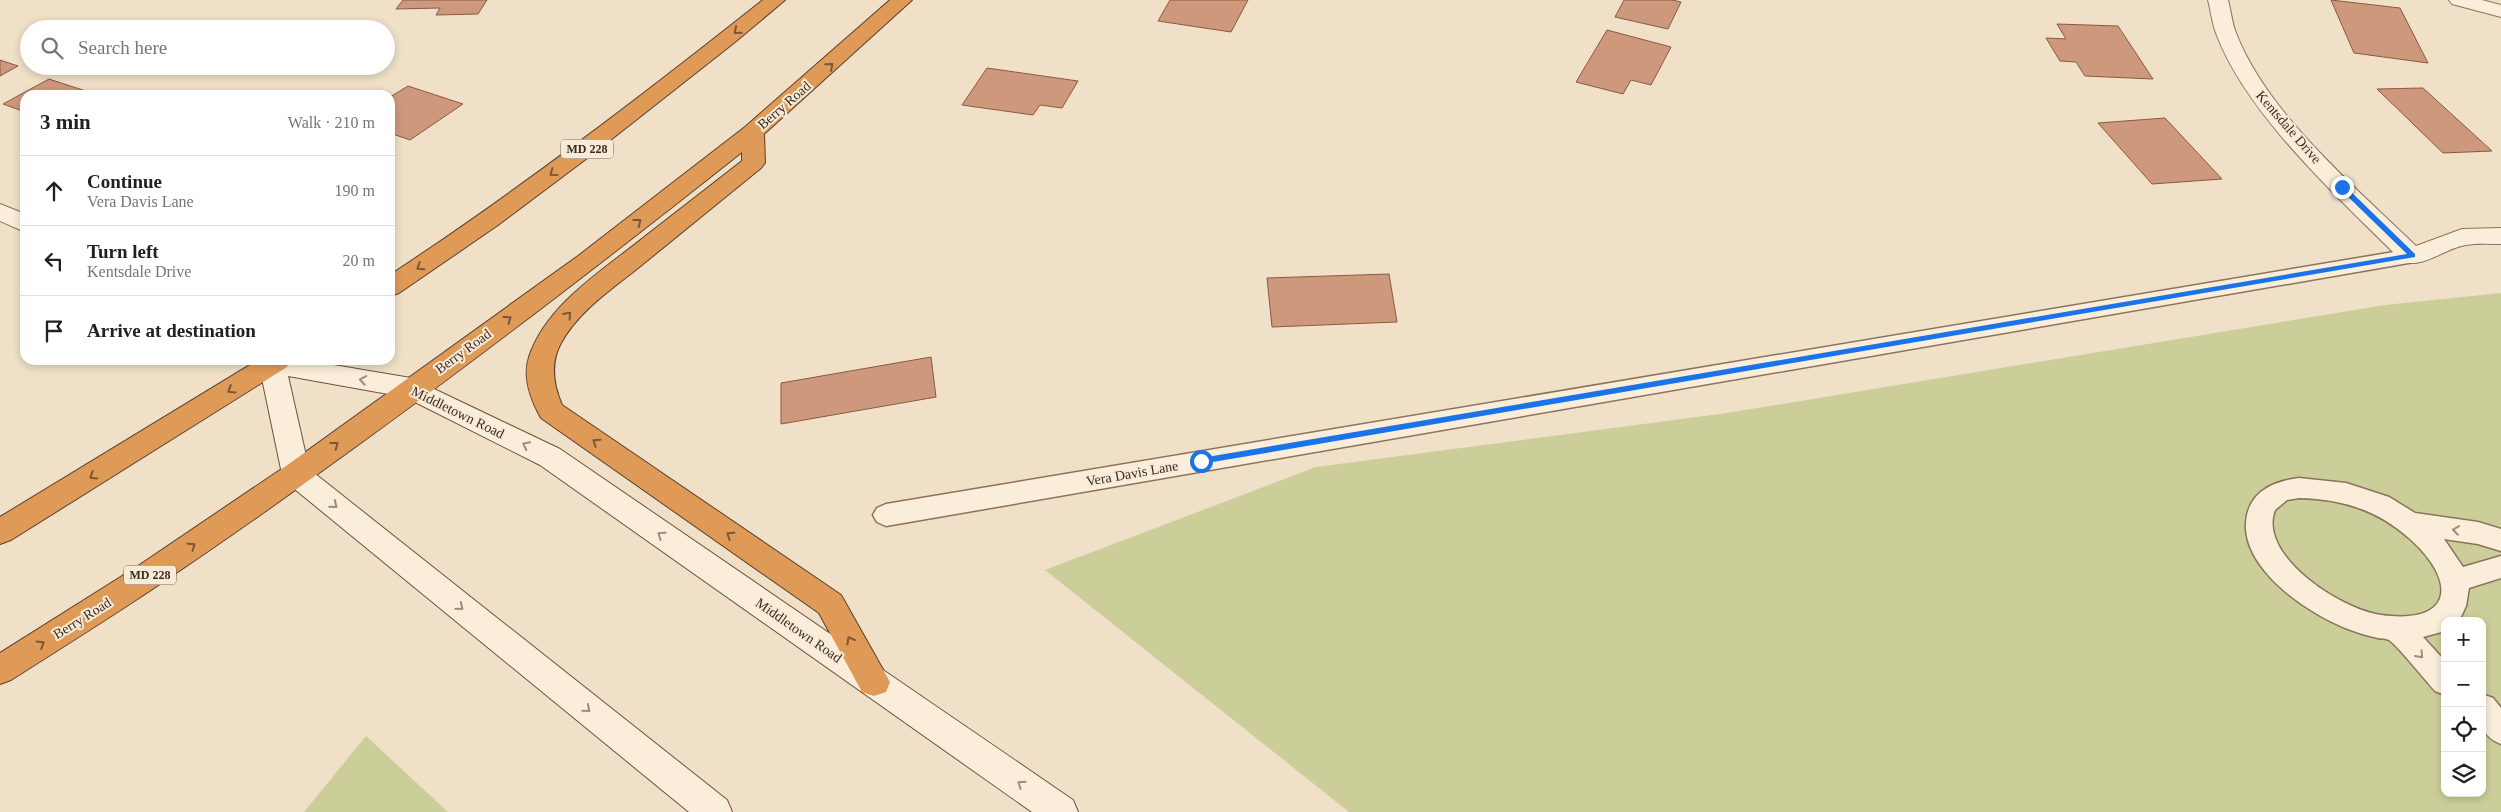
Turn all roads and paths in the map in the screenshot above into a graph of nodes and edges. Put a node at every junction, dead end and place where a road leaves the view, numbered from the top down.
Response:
1 (775, 0) edge
2 (902, 0) edge
3 (2218, 0) edge
4 (2459, 0) edge
5 (2501, 11) edge
6 (753, 132) junction
7 (0, 212) edge
8 (20, 222) edge
9 (2501, 236) edge
10 (2412, 256) junction
11 (395, 283) edge
12 (266, 365) edge
13 (273, 365) edge
14 (293, 365) edge
15 (411, 388) junction
16 (296, 474) junction
17 (886, 515) dead end
18 (2411, 523) junction
19 (0, 532) edge
20 (2501, 540) edge
21 (2501, 567) edge
22 (2456, 582) junction
23 (2446, 617) edge
24 (2441, 627) edge
25 (2396, 628) junction
26 (0, 670) edge
27 (2441, 678) edge
28 (874, 682) junction
29 (2486, 712) edge
30 (2501, 730) edge
31 (715, 812) edge
32 (1061, 812) edge

1 -> 11 highway, MD 228
6 -> 2 highway, Berry Road / MD 228
3 - 10 main road, Kentsdale Drive
4 - 5 main road
15 -> 6 highway, Berry Road / MD 228
28 -> 6 highway
7 - 8 main road
9 - 10 main road
10 - 17 lane, Vera Davis Lane
12 -> 19 highway
13 - 16 main road
15 -> 14 main road, Middletown Road
16 -> 15 highway, Berry Road / MD 228
28 -> 15 main road, Middletown Road
26 -> 16 highway, Berry Road / MD 228
16 -> 31 main road
20 -> 18 lane
18 - 22 lane
18 - 25 lane
21 - 22 lane
22 - 23 lane
24 - 25 lane
25 -> 27 lane
32 -> 28 main road, Middletown Road
29 - 30 lane

